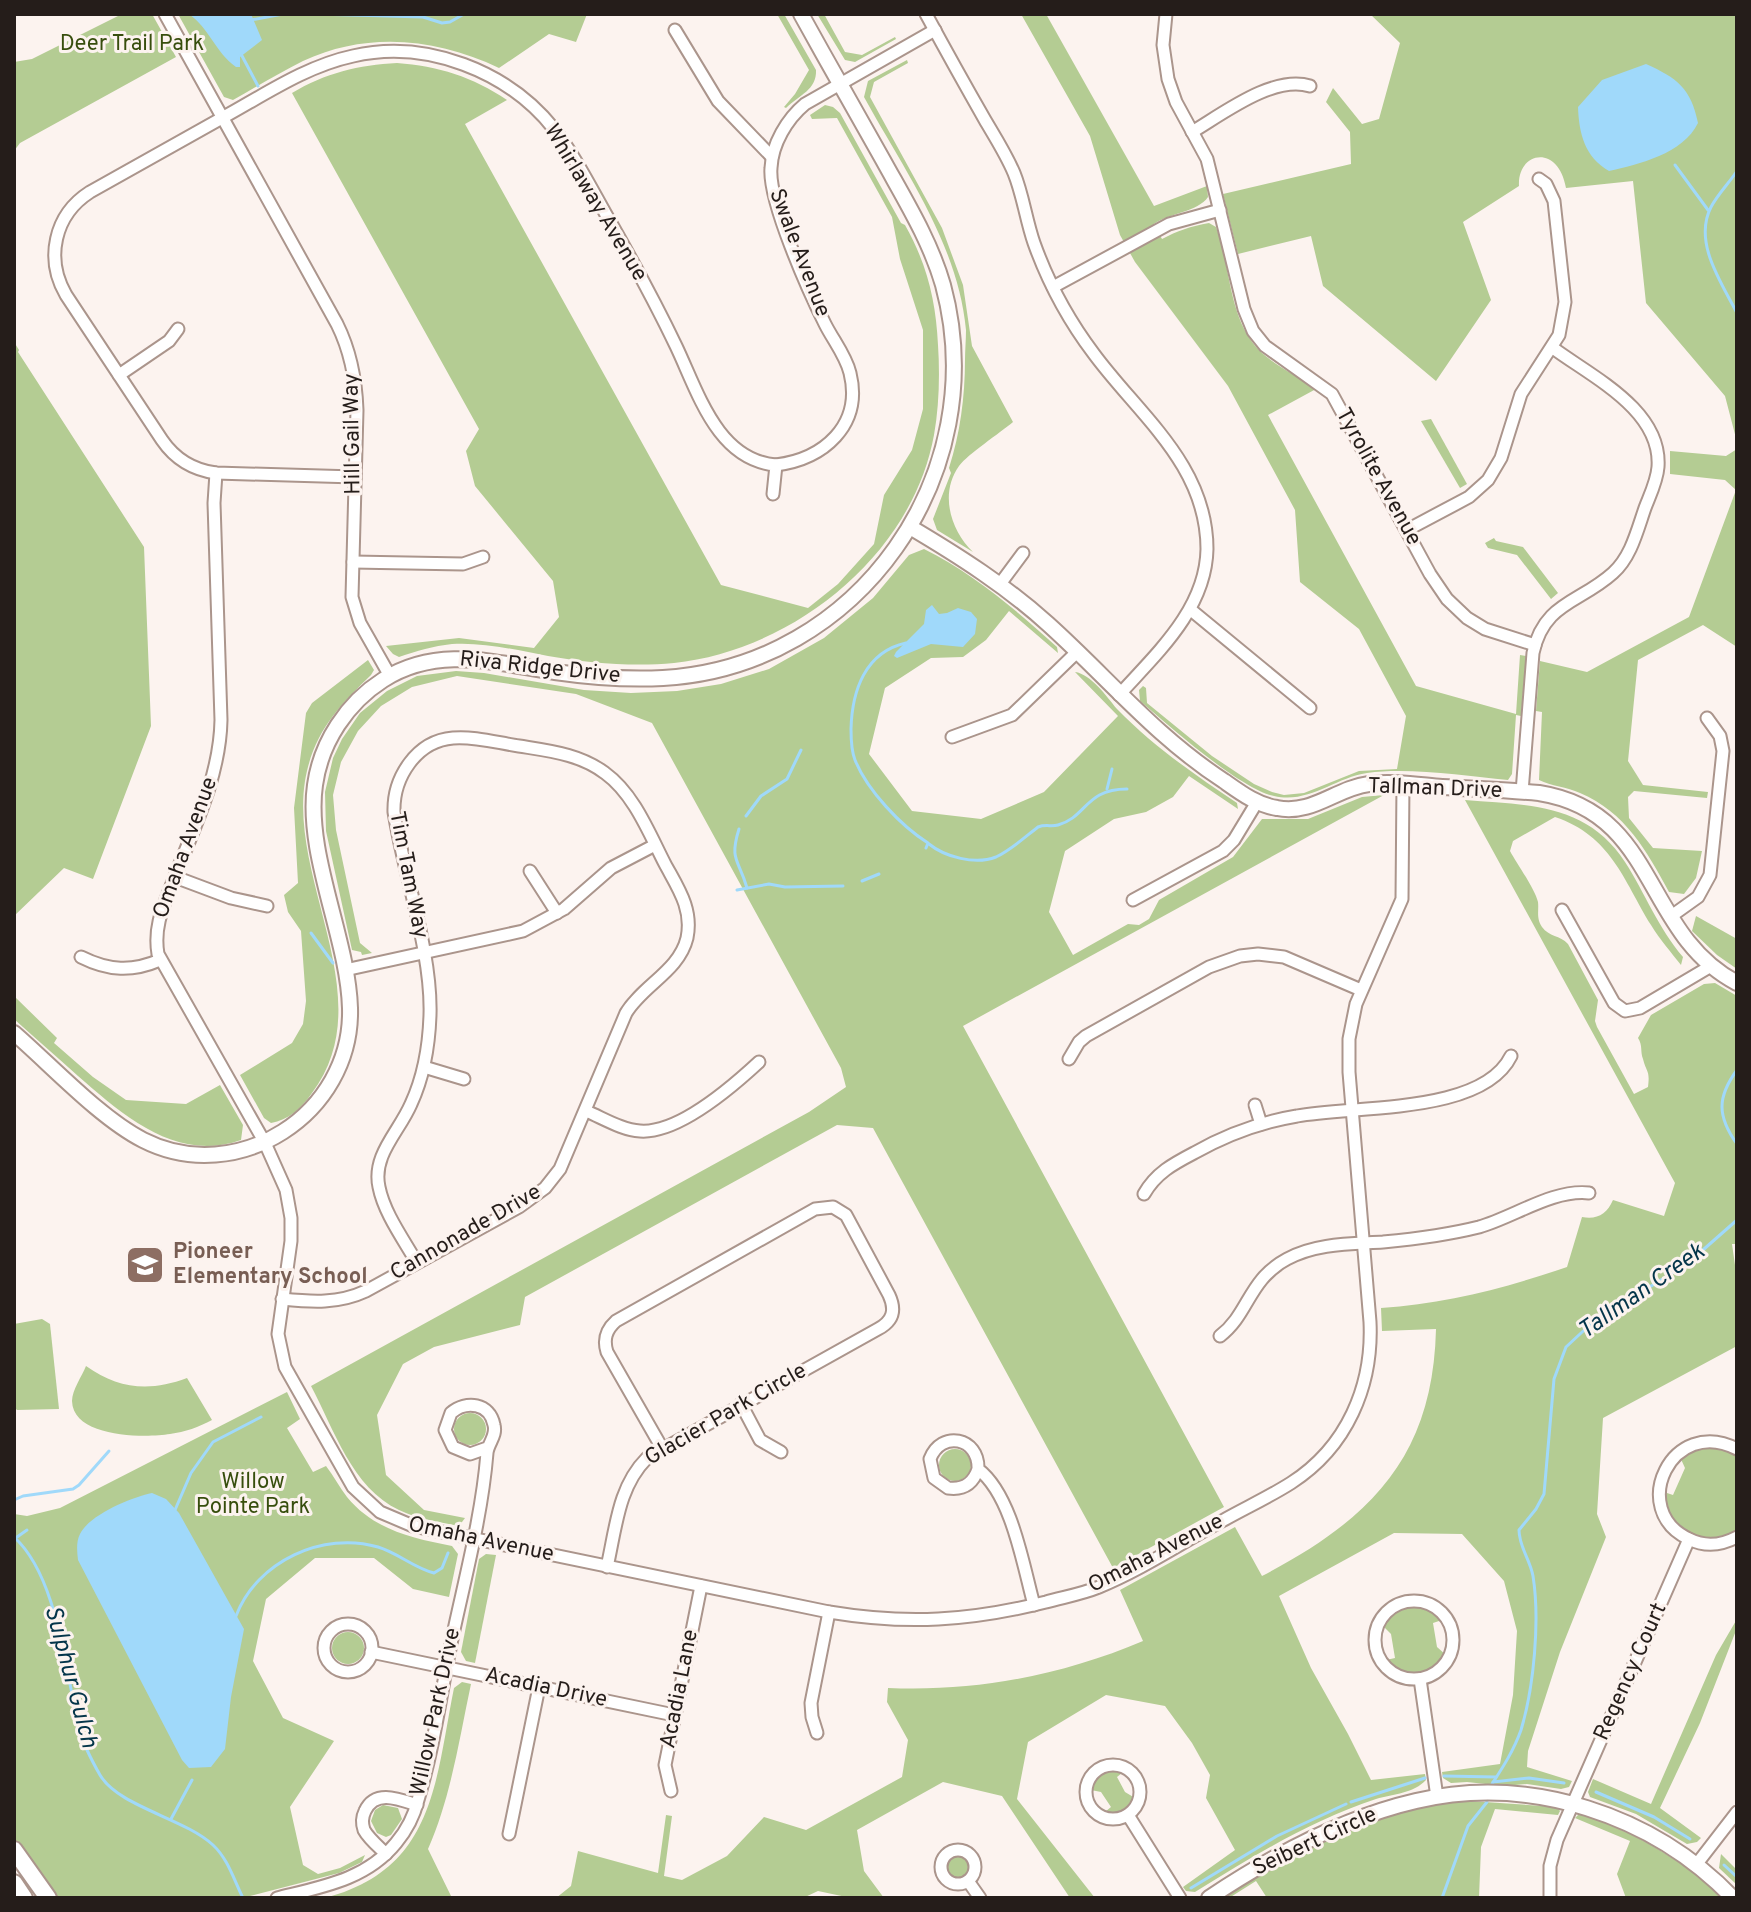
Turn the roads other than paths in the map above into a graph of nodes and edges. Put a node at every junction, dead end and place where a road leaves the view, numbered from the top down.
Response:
1 (165, 14) edge
2 (801, 14) edge
3 (926, 14) edge
4 (1166, 14) edge
5 (675, 30) dead end
6 (935, 30) junction
7 (840, 83) junction
8 (1310, 86) dead end
9 (223, 118) junction
10 (1192, 132) junction
11 (772, 157) junction
12 (1539, 179) dead end
13 (1220, 210) junction
14 (1053, 287) junction
15 (178, 329) dead end
16 (1553, 348) junction
17 (119, 375) junction
18 (776, 465) junction
19 (216, 473) junction
20 (355, 477) junction
21 (773, 494) dead end
22 (910, 527) junction
23 (1407, 530) junction
24 (1023, 553) dead end
25 (483, 557) dead end
26 (353, 562) junction
27 (1000, 584) junction
28 (1191, 610) junction
29 (1535, 645) junction
30 (1077, 652) junction
31 (390, 676) junction
32 (1119, 695) junction
33 (1310, 708) dead end
34 (1707, 718) dead end
35 (952, 737) dead end
36 (1403, 784) junction
37 (1522, 792) junction
38 (1257, 802) junction
39 (655, 845) junction
40 (530, 871) dead end
41 (175, 877) junction
42 (1133, 900) dead end
43 (267, 906) dead end
44 (1562, 910) dead end
45 (557, 913) junction
46 (1670, 917) junction
47 (689, 928) joint
48 (423, 954) junction
49 (81, 957) dead end
50 (160, 960) junction
51 (1711, 966) junction
52 (345, 970) junction
53 (1737, 983) edge
54 (1361, 990) junction
55 (14, 1033) edge
56 (1511, 1056) dead end
57 (1069, 1059) dead end
58 (759, 1062) dead end
59 (424, 1067) junction
60 (464, 1079) dead end
61 (1255, 1105) dead end
62 (586, 1111) junction
63 (1353, 1111) junction
64 (1261, 1124) junction
65 (265, 1143) junction
66 (1589, 1193) dead end
67 (1144, 1194) dead end
68 (1363, 1243) junction
69 (417, 1263) junction
70 (282, 1299) junction
71 (1220, 1336) dead end
72 (741, 1404) junction
73 (487, 1448) junction
74 (662, 1448) junction
75 (1737, 1449) edge
76 (781, 1452) dead end
77 (978, 1469) junction
78 (1737, 1537) edge
79 (473, 1539) junction
80 (1689, 1539) junction
81 (607, 1567) junction
82 (701, 1586) junction
83 (1034, 1605) junction
84 (829, 1612) junction
85 (371, 1652) junction
86 (446, 1668) junction
87 (1420, 1679) junction
88 (539, 1687) junction
89 (674, 1715) junction
90 (817, 1733) dead end
91 (671, 1791) dead end
92 (1437, 1797) junction
93 (1572, 1804) junction
94 (417, 1805) junction
95 (1737, 1812) edge
96 (1128, 1815) junction
97 (509, 1834) dead end
98 (14, 1850) edge
99 (386, 1854) junction
100 (1696, 1865) junction
101 (968, 1881) dead end
102 (14, 1883) edge
103 (24, 1898) edge
104 (48, 1898) edge
105 (277, 1898) edge
106 (980, 1898) edge
107 (1180, 1898) edge
108 (1209, 1898) edge
109 (1550, 1898) edge
110 (1733, 1898) edge

1 - 9 street, Hill Gail Way
2 - 7 street, Riva Ridge Drive
3 - 6 street
4 - 10 street, Tyrolite Avenue
5 - 11 street
6 - 7 street, Swale Avenue
6 - 14 street
7 - 11 street, Swale Avenue
7 - 22 street, Riva Ridge Drive
8 - 10 street
9 - 17 street
9 - 18 street, Whirlaway Avenue
9 - 20 street, Hill Gail Way
10 - 13 street, Tyrolite Avenue
11 - 18 street, Swale Avenue
12 - 16 street
13 - 14 street
13 - 23 street, Tyrolite Avenue
14 - 28 street
15 - 17 street
16 - 23 street
16 - 29 street
17 - 19 street
18 - 21 street
19 - 20 street
19 - 41 street, Omaha Avenue
20 - 26 street, Hill Gail Way
22 - 27 street, Tallman Drive
22 - 31 street, Riva Ridge Drive
23 - 29 street, Tyrolite Avenue
24 - 27 street
25 - 26 street
26 - 31 street, Hill Gail Way
27 - 30 street, Tallman Drive
28 - 32 street
28 - 33 street
29 - 37 street
30 - 32 street, Tallman Drive
30 - 35 street
31 - 52 street, Riva Ridge Drive
32 - 38 street, Tallman Drive
34 - 46 street
36 - 37 street, Tallman Drive
36 - 38 street, Tallman Drive
36 - 54 street, Omaha Avenue
37 - 46 street, Tallman Drive
38 - 42 street
39 - 45 street
39 - 47 street, Tim Tam Way
39 - 48 street, Tim Tam Way
40 - 45 street
41 - 43 street
41 - 50 street, Omaha Avenue
44 - 51 street
45 - 48 street
46 - 51 street, Tallman Drive
47 - 62 street, Cannonade Drive
48 - 52 street
48 - 59 street, Tim Tam Way
49 - 50 street
50 - 65 street, Omaha Avenue
51 - 53 street, Tallman Drive
52 - 65 street, Riva Ridge Drive
54 - 57 street
54 - 63 street, Omaha Avenue
55 - 65 street, Riva Ridge Drive
56 - 63 street
58 - 62 street
59 - 60 street
59 - 69 street, Tim Tam Way
61 - 64 street
62 - 69 street, Cannonade Drive
63 - 64 street
63 - 68 street, Omaha Avenue
64 - 67 street
65 - 70 street, Omaha Avenue
66 - 68 street
68 - 71 street
68 - 83 street, Omaha Avenue
69 - 70 street, Cannonade Drive
70 - 79 street, Omaha Avenue
72 - 74 street, Glacier Park Circle
72 - 74 street, Glacier Park Circle
72 - 76 street
73 - 73 street
73 - 79 street, Willow Park Drive
74 - 81 street, Glacier Park Circle
75 - 80 street
77 - 77 street
77 - 83 street
78 - 80 street
79 - 81 street, Omaha Avenue
79 - 86 street, Willow Park Drive
80 - 93 street, Regency Court
81 - 82 street, Omaha Avenue
82 - 84 street, Omaha Avenue
82 - 89 street, Acadia Lane
83 - 84 street, Omaha Avenue
84 - 90 street
85 - 85 street
85 - 86 street, Acadia Drive
86 - 88 street, Acadia Drive
86 - 94 street, Willow Park Drive
87 - 87 street
87 - 92 street
88 - 89 street, Acadia Drive
88 - 97 street
89 - 91 street, Acadia Lane
92 - 93 street, Seibert Circle
92 - 108 street, Seibert Circle
93 - 100 street, Seibert Circle
93 - 109 street, Regency Court
94 - 99 street, Willow Park Drive
94 - 99 street
95 - 100 street
96 - 96 street
96 - 107 street
98 - 104 main road
99 - 105 street, Willow Park Drive
100 - 110 street, Seibert Circle
101 - 106 street
102 - 103 main road

